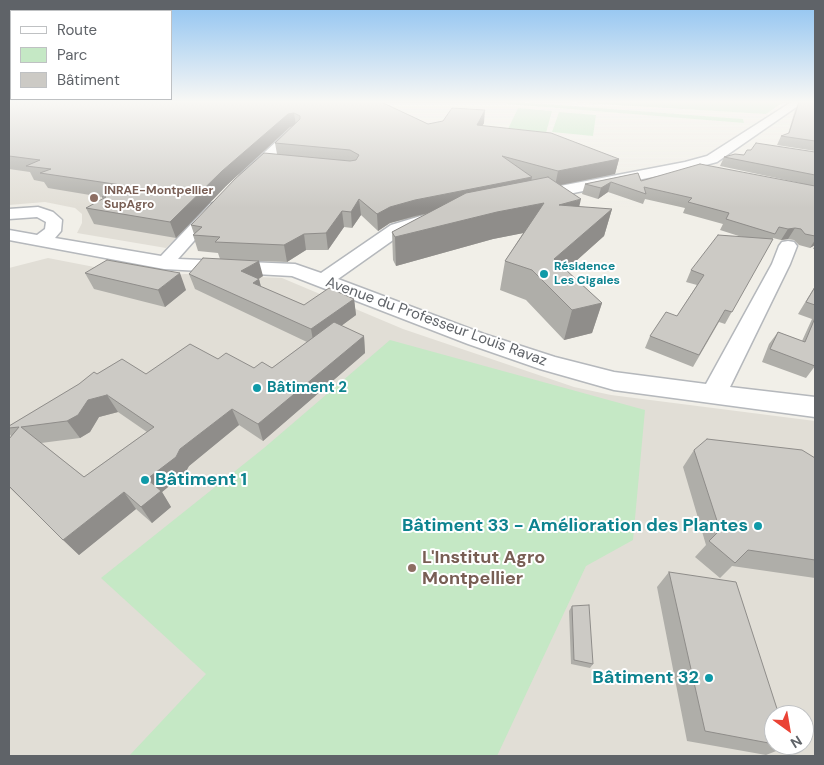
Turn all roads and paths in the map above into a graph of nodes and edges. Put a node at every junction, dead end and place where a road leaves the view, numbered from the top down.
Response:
1 (288, 137) edge
2 (749, 137) edge
3 (737, 144) junction
4 (756, 147) edge
5 (263, 161) junction
6 (283, 163) edge
7 (687, 166) junction
8 (714, 172) edge
9 (238, 184) edge
10 (226, 197) edge
11 (521, 199) edge
12 (9, 214) edge
13 (438, 217) edge
14 (9, 235) edge
15 (48, 243) junction
16 (788, 246) dead end
17 (15, 253) dead end
18 (164, 263) junction
19 (324, 280) junction
20 (715, 394) junction
21 (815, 407) edge

1 - 5 street
2 - 3 street
3 - 4 street
3 - 7 street
5 - 6 street
5 - 9 street
7 - 8 street
7 - 11 street
10 - 18 street
12 - 15 street
13 - 19 street
14 - 15 street, Avenue du Professeur Louis Ravaz
15 - 17 street
15 - 18 street, Avenue du Professeur Louis Ravaz
16 - 20 street
18 - 19 street, Avenue du Professeur Louis Ravaz
19 - 20 street, Avenue du Professeur Louis Ravaz
20 - 21 street, Avenue du Professeur Louis Ravaz

